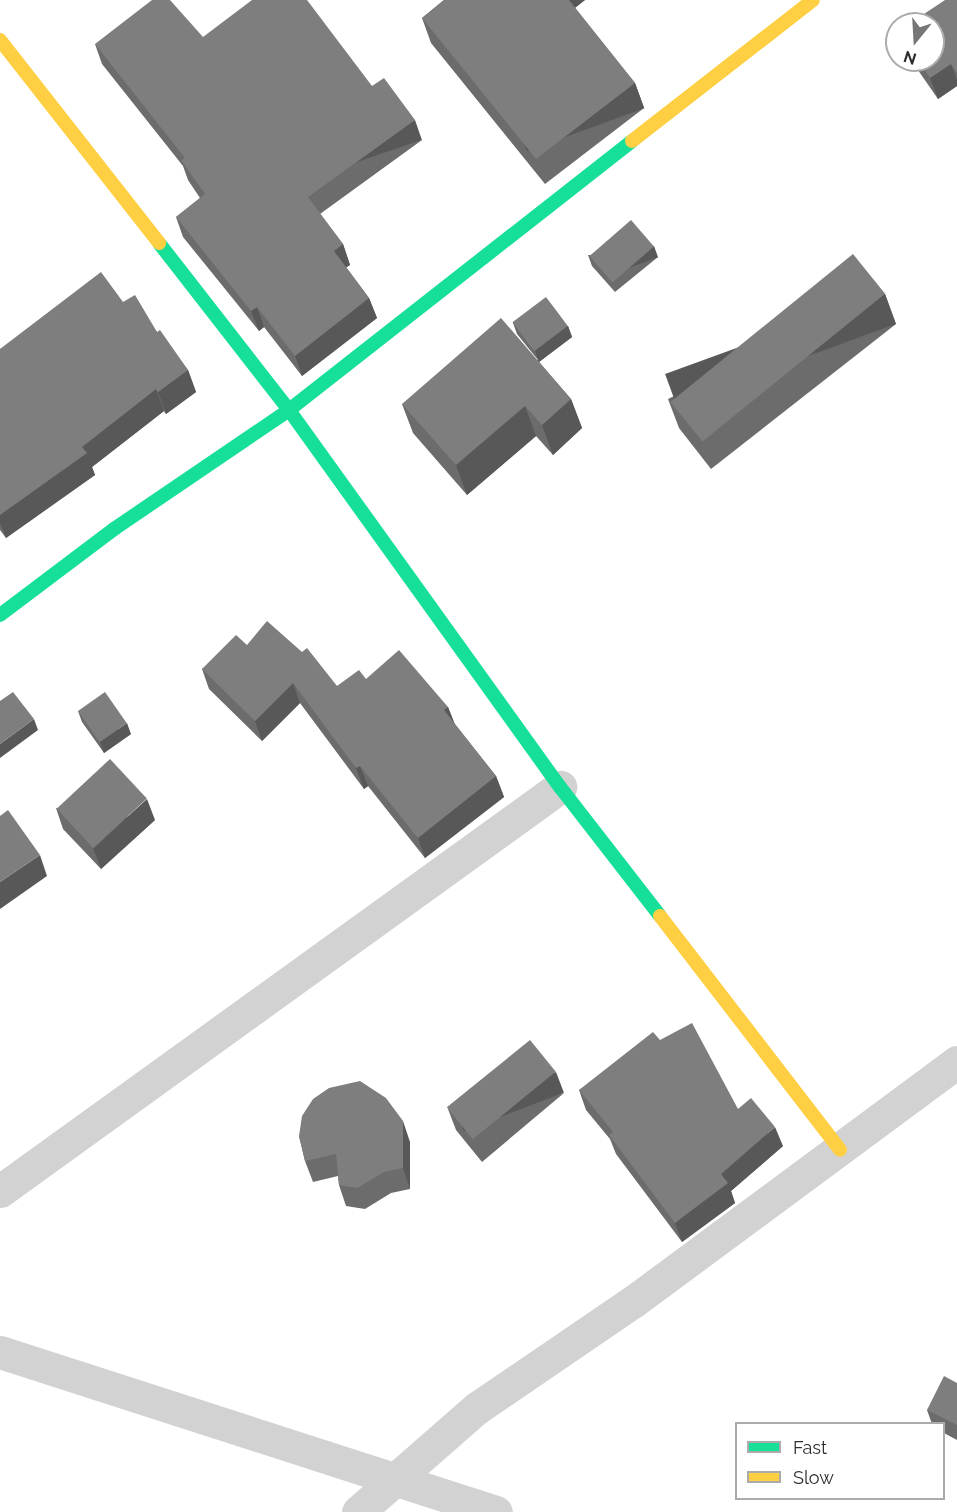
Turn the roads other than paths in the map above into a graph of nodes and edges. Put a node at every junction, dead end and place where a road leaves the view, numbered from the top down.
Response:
1 (813, 0) edge
2 (0, 40) edge
3 (289, 410) junction
4 (0, 615) edge
5 (560, 787) junction
6 (957, 1062) edge
7 (840, 1150) junction
8 (0, 1191) edge
9 (0, 1352) edge
10 (396, 1482) junction
11 (358, 1512) edge
12 (496, 1512) edge

1 - 3 street
2 - 3 street
3 - 4 street
3 - 5 street
5 - 7 street
5 - 8 street
6 - 7 street
7 - 10 street
9 - 10 street
10 - 11 street
10 - 12 street

